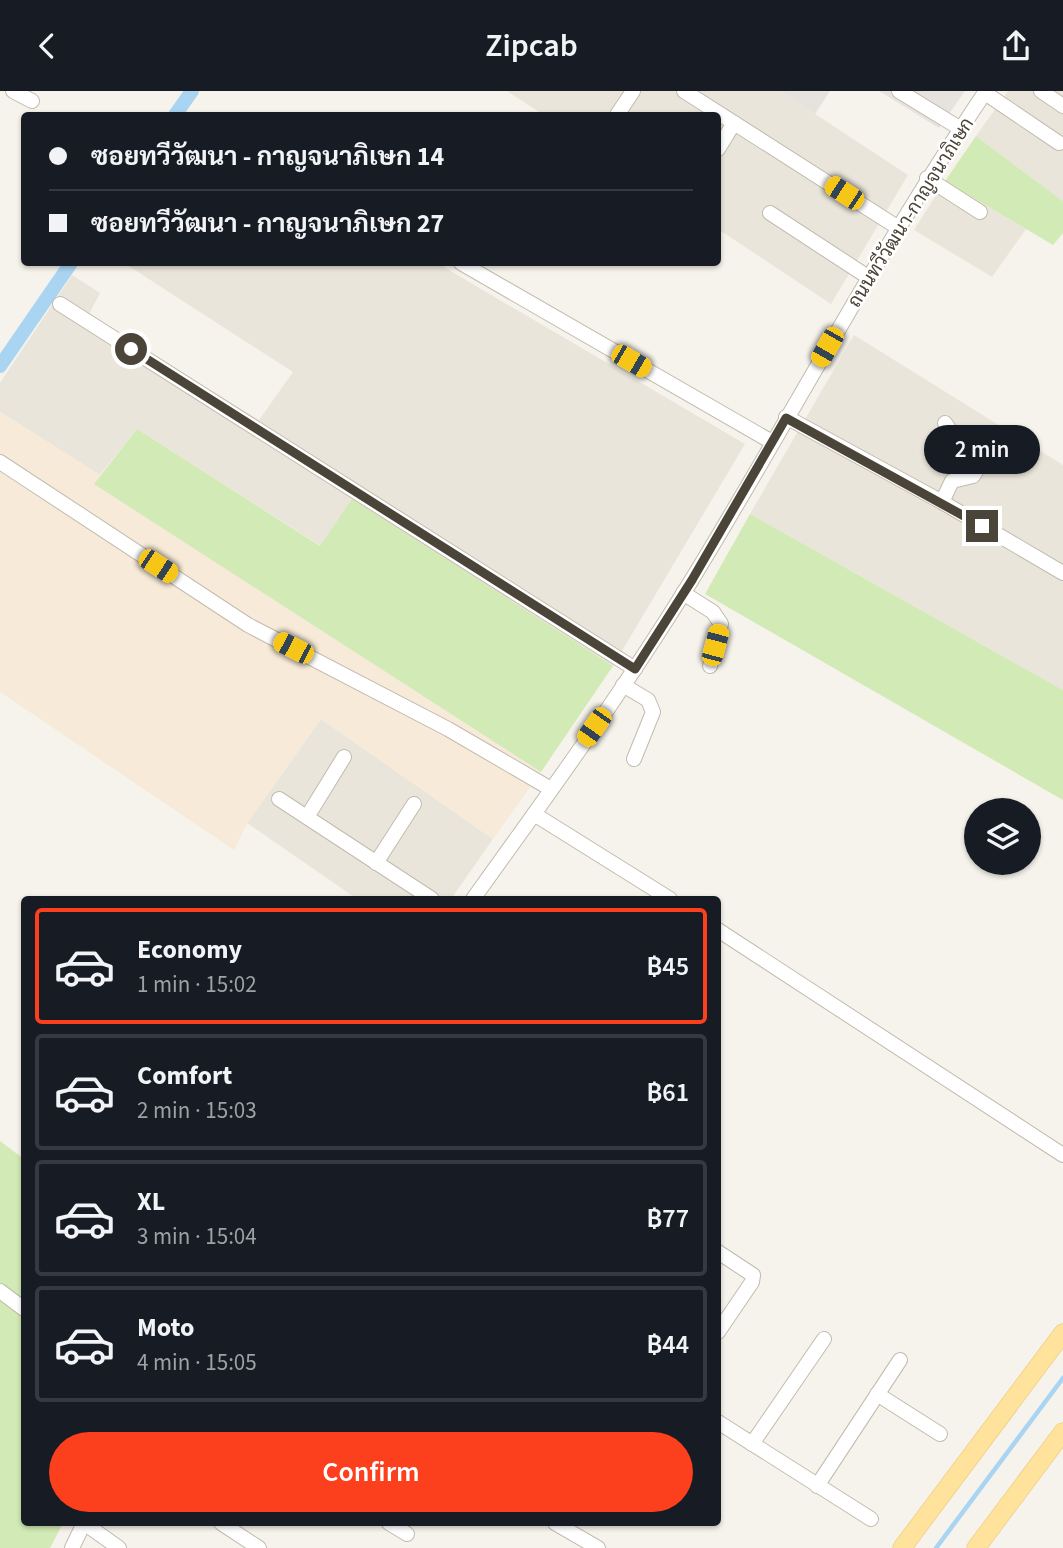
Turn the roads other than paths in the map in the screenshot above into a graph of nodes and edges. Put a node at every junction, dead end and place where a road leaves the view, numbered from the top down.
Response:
1 (13, 91) edge
2 (633, 91) edge
3 (684, 91) edge
4 (899, 91) edge
5 (1041, 91) edge
6 (985, 92) edge
7 (32, 101) dead end
8 (1063, 106) edge
9 (619, 112) edge
10 (717, 112) edge
11 (721, 115) edge
12 (734, 123) junction
13 (961, 129) junction
14 (1059, 142) dead end
15 (721, 144) edge
16 (927, 178) junction
17 (981, 212) dead end
18 (770, 213) dead end
19 (897, 227) junction
20 (466, 266) edge
21 (868, 277) junction
22 (60, 304) dead end
23 (786, 418) junction
24 (945, 423) dead end
25 (772, 442) junction
26 (0, 461) edge
27 (942, 502) junction
28 (1063, 573) edge
29 (683, 593) junction
30 (710, 666) dead end
31 (635, 669) junction
32 (623, 685) junction
33 (344, 757) dead end
34 (634, 759) dead end
35 (551, 789) junction
36 (279, 799) dead end
37 (414, 804) dead end
38 (534, 814) junction
39 (307, 817) junction
40 (376, 863) junction
41 (427, 896) edge
42 (475, 896) edge
43 (665, 896) edge
44 (721, 932) edge
45 (1063, 1156) edge
46 (721, 1254) edge
47 (0, 1291) edge
48 (21, 1307) edge
49 (721, 1328) edge
50 (1063, 1333) edge
51 (824, 1339) dead end
52 (900, 1360) dead end
53 (877, 1394) junction
54 (721, 1424) edge
55 (1063, 1432) edge
56 (940, 1434) dead end
57 (752, 1444) junction
58 (817, 1486) junction
59 (871, 1519) dead end
60 (83, 1526) edge
61 (88, 1526) edge
62 (226, 1526) edge
63 (394, 1526) edge
64 (560, 1526) edge
65 (407, 1534) dead end
66 (72, 1548) edge
67 (119, 1548) edge
68 (259, 1548) edge
69 (598, 1548) edge
70 (902, 1548) edge
71 (976, 1548) edge

1 - 7 street
2 - 9 street
3 - 10 street
4 - 13 street
5 - 8 street
6 - 13 street, ถนนทวีวัฒนา-กาญจนาภิเษก
6 - 14 street
11 - 12 street
12 - 15 street
12 - 19 street
13 - 16 street, ถนนทวีวัฒนา-กาญจนาภิเษก
16 - 17 street
16 - 19 street, ถนนทวีวัฒนา-กาญจนาภิเษก
18 - 21 street
19 - 21 street, ถนนทวีวัฒนา-กาญจนาภิเษก
20 - 25 street
21 - 23 street, ถนนทวีวัฒนา-กาญจนาภิเษก
22 - 31 street
23 - 25 street, ถนนทวีวัฒนา-กาญจนาภิเษก
23 - 27 street
24 - 27 street
25 - 29 street, ถนนทวีวัฒนา-กาญจนาภิเษก
26 - 35 street
27 - 28 street
29 - 30 street
29 - 31 street, ถนนทวีวัฒนา-กาญจนาภิเษก
31 - 32 street, ถนนทวีวัฒนา-กาญจนาภิเษก
32 - 34 street
32 - 35 street, ถนนทวีวัฒนา-กาญจนาภิเษก
33 - 39 street
35 - 38 street, ถนนทวีวัฒนา-กาญจนาภิเษก
36 - 39 street
37 - 40 street
38 - 42 street, ถนนทวีวัฒนา-กาญจนาภิเษก
38 - 43 street
39 - 40 street
40 - 41 street
44 - 45 street
46 - 49 street
47 - 48 street
50 - 70 main road
51 - 57 street
52 - 53 street
53 - 56 street
53 - 58 street
54 - 57 street
55 - 71 main road
57 - 58 street
58 - 59 street
60 - 66 street
61 - 67 street
62 - 68 street
63 - 65 street
64 - 69 street

